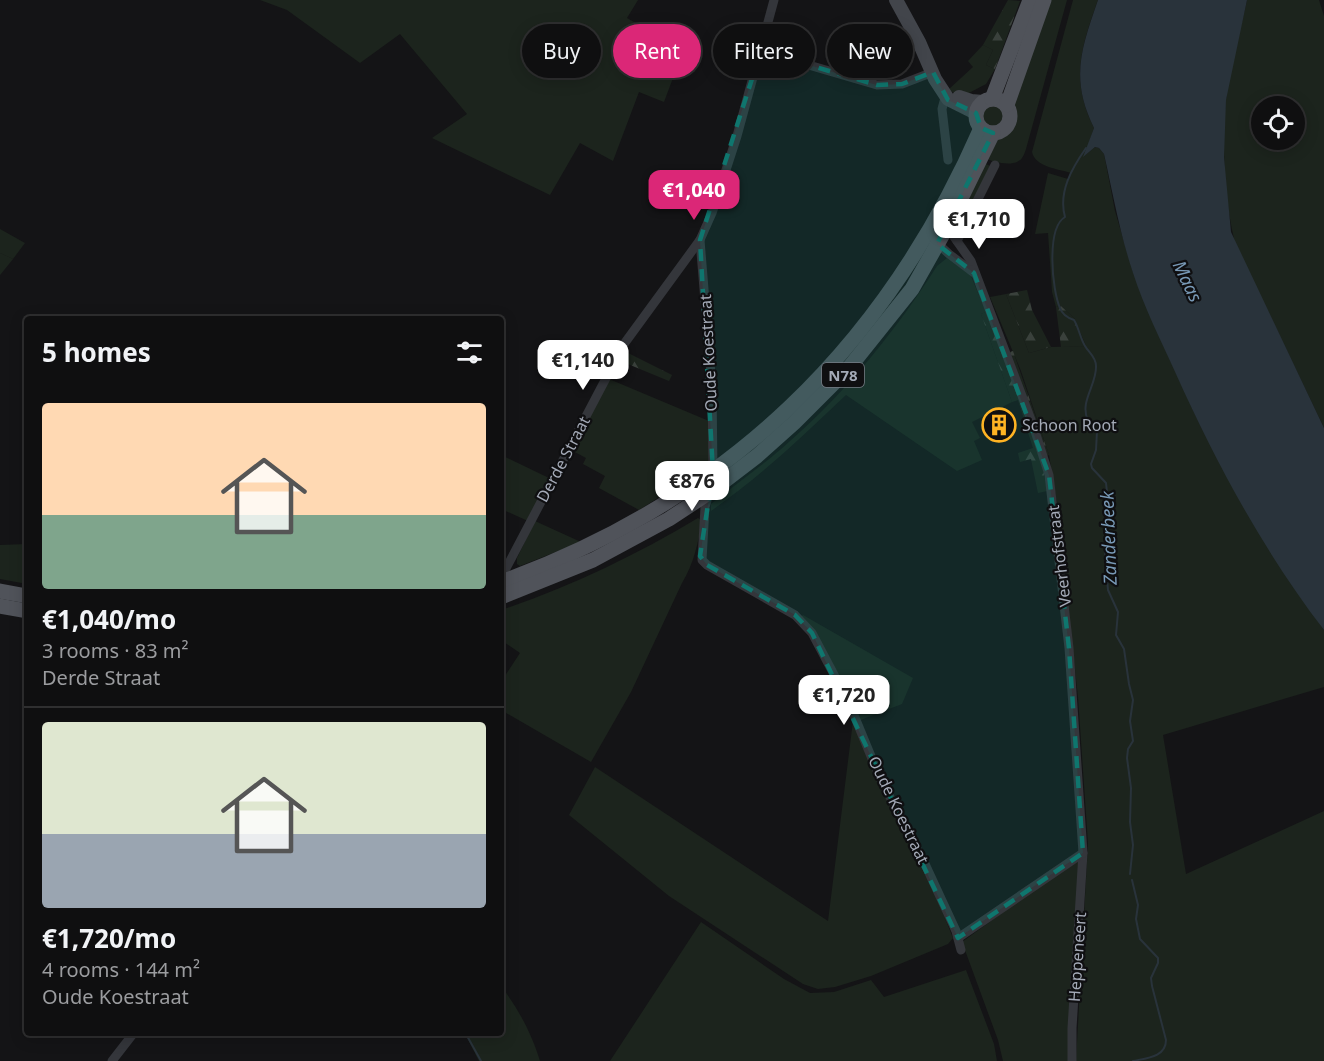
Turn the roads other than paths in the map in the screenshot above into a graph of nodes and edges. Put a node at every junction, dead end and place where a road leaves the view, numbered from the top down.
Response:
1 (774, 0) edge
2 (896, 0) edge
3 (1030, 0) edge
4 (1044, 0) edge
5 (768, 24) edge
6 (815, 67) edge
7 (933, 72) junction
8 (753, 78) edge
9 (946, 94) junction
10 (1007, 105) junction
11 (985, 115) junction
12 (948, 160) dead end
13 (995, 165) dead end
14 (947, 227) junction
15 (933, 238) junction
16 (700, 240) junction
17 (957, 241) junction
18 (974, 273) junction
19 (713, 472) junction
20 (710, 492) junction
21 (504, 574) edge
22 (504, 579) edge
23 (0, 591) edge
24 (24, 595) edge
25 (504, 596) edge
26 (0, 606) edge
27 (24, 610) edge
28 (1083, 853) junction
29 (958, 938) junction
30 (961, 950) dead end
31 (131, 1036) edge
32 (112, 1061) edge
33 (1072, 1061) edge

1 - 5 street, Derde Straat
2 - 7 street
3 - 11 main road, N78
4 - 10 main road, N78
6 - 7 street
7 - 9 street
8 - 16 street, Derde Straat
9 - 11 street
9 - 12 street
10 - 11 main road
10 - 11 main road, N78
11 - 14 main road, N78
11 - 15 main road, N78
13 - 17 street
14 - 15 main road, N78
14 - 17 street, Veerhofstraat
15 - 18 street
15 - 19 main road, N78
15 - 20 main road, N78
16 - 19 street, Oude Koestraat
16 - 21 street, Derde Straat
17 - 18 street, Veerhofstraat
18 - 28 street, Veerhofstraat
19 - 20 street, Oude Koestraat
19 - 22 main road, N78
20 - 25 main road, N78
20 - 29 street, Oude Koestraat
23 - 24 main road
26 - 27 main road
28 - 29 street
28 - 33 street, Heppeneert
29 - 30 street
31 - 32 street

